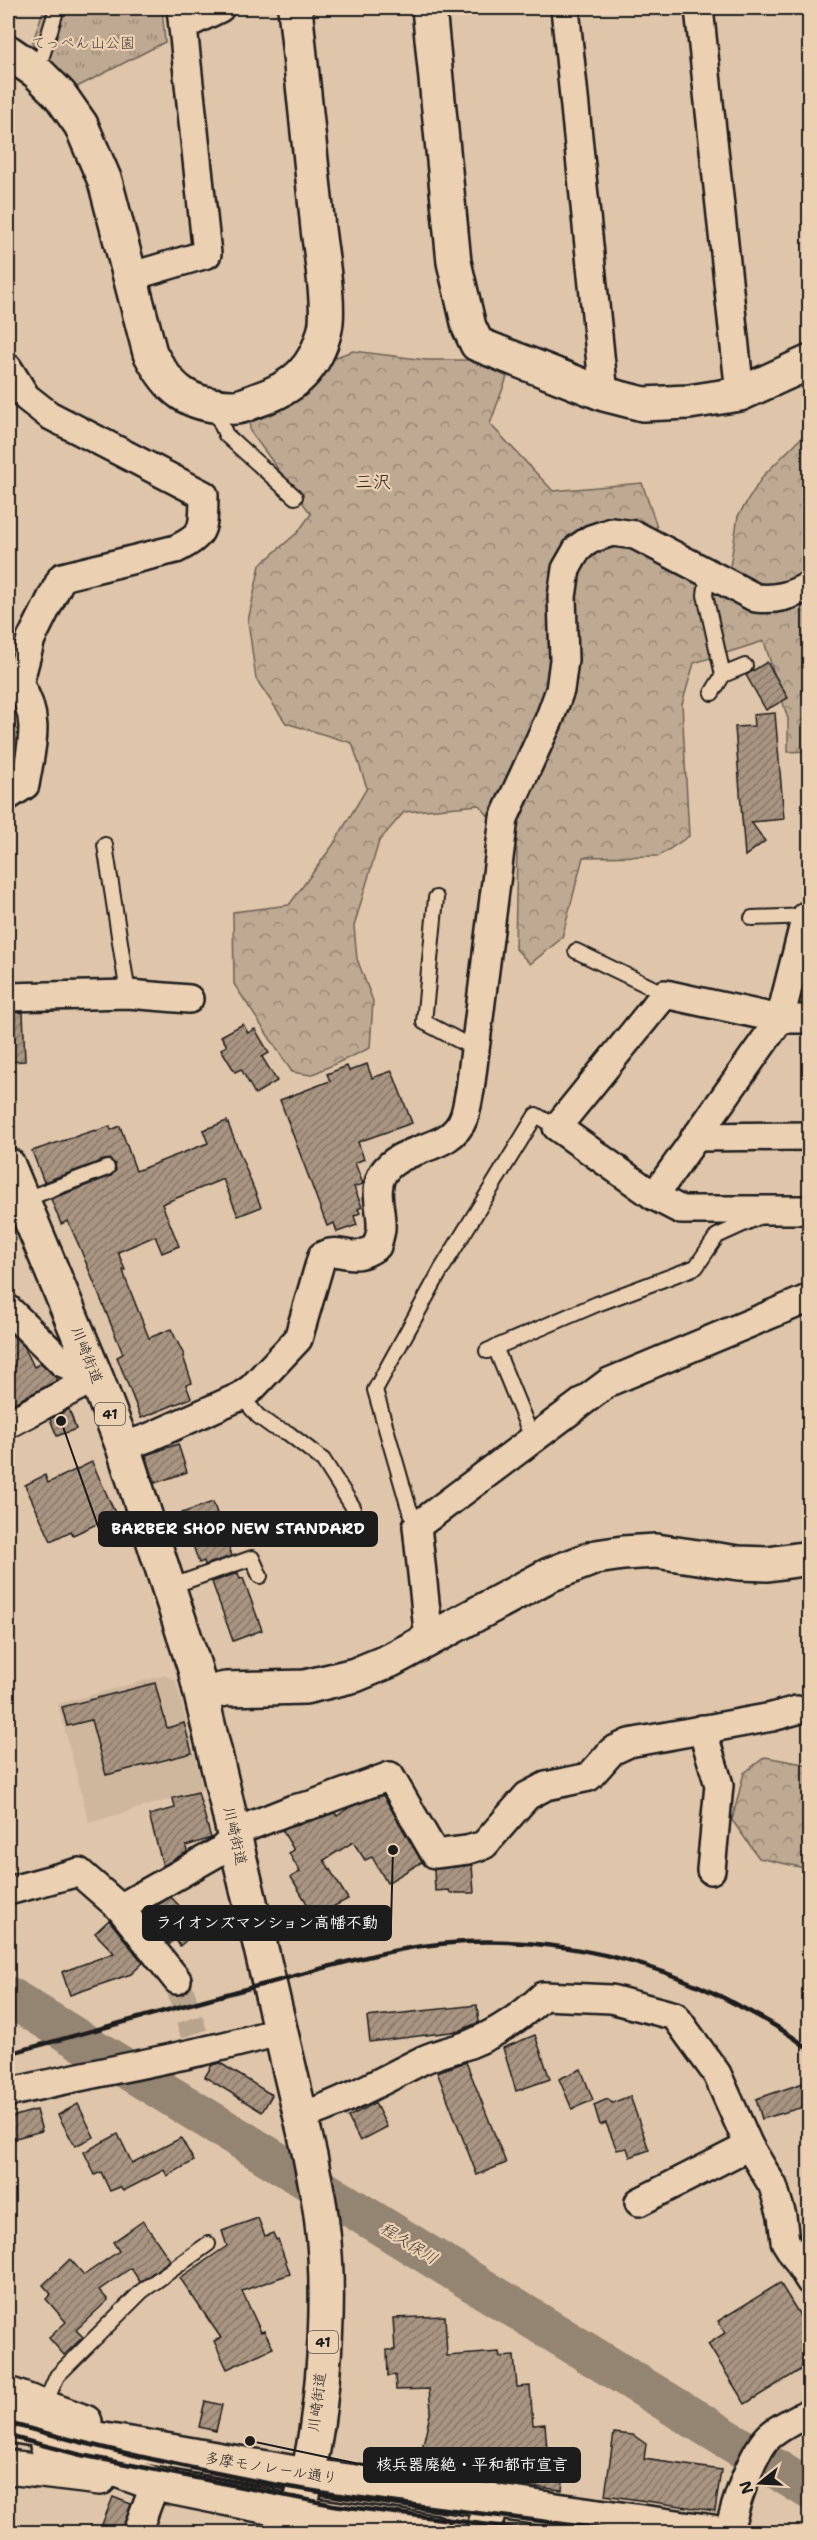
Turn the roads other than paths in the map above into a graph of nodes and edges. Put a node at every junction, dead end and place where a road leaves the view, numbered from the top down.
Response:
1 (57, 8) edge
2 (220, 8) edge
3 (295, 8) edge
4 (429, 8) edge
5 (565, 8) edge
6 (699, 8) edge
7 (182, 17) edge
8 (8, 52) edge
9 (37, 72) junction
10 (129, 277) junction
11 (810, 362) edge
12 (8, 368) edge
13 (604, 394) junction
14 (740, 394) junction
15 (213, 406) junction
16 (295, 497) dead end
17 (708, 573) junction
18 (810, 585) edge
19 (745, 666) dead end
20 (723, 675) junction
21 (13, 684) edge
22 (712, 693) dead end
23 (8, 796) edge
24 (105, 845) dead end
25 (436, 898) dead end
26 (808, 916) edge
27 (752, 918) dead end
28 (576, 951) dead end
29 (128, 994) junction
30 (665, 994) junction
31 (8, 997) edge
32 (189, 999) dead end
33 (780, 1019) junction
34 (810, 1019) edge
35 (475, 1049) junction
36 (557, 1127) junction
37 (810, 1136) edge
38 (695, 1137) junction
39 (8, 1165) edge
40 (107, 1168) dead end
41 (654, 1196) junction
42 (23, 1200) junction
43 (777, 1209) junction
44 (810, 1210) edge
45 (810, 1298) edge
46 (8, 1309) edge
47 (96, 1377) junction
48 (241, 1396) junction
49 (8, 1424) edge
50 (533, 1440) junction
51 (123, 1447) junction
52 (353, 1507) dead end
53 (417, 1526) junction
54 (810, 1558) edge
55 (260, 1576) dead end
56 (170, 1587) junction
57 (429, 1640) junction
58 (202, 1694) junction
59 (797, 1710) dead end
60 (702, 1729) junction
61 (235, 1837) junction
62 (711, 1870) dead end
63 (8, 1891) edge
64 (120, 1908) junction
65 (177, 1980) tunnel mouth
66 (281, 2031) junction
67 (8, 2093) edge
68 (302, 2116) junction
69 (749, 2146) junction
70 (639, 2202) dead end
71 (208, 2244) dead end
72 (810, 2281) edge
73 (8, 2394) edge
74 (44, 2406) junction
75 (810, 2412) edge
76 (8, 2425) edge
77 (8, 2431) edge
78 (142, 2446) junction
79 (8, 2468) edge
80 (306, 2475) junction
81 (155, 2484) junction
82 (492, 2500) junction
83 (294, 2523) edge
84 (610, 2524) edge
85 (137, 2532) edge
86 (434, 2532) edge
87 (483, 2532) edge
88 (713, 2532) edge
89 (729, 2532) edge

1 - 9 lane
2 - 7 street
3 - 15 main road
4 - 13 main road
5 - 13 street
6 - 14 street
7 - 10 street
8 - 9 main road
9 - 10 main road
10 - 15 main road
11 - 14 main road
12 - 21 street
13 - 14 main road
15 - 16 lane
17 - 18 street
17 - 20 lane
17 - 35 street
19 - 20 lane
20 - 22 lane
21 - 23 street
24 - 29 lane
25 - 35 lane
26 - 27 lane
26 - 33 street
28 - 30 lane
29 - 31 street
29 - 32 street
30 - 33 street
30 - 36 street
33 - 34 street
33 - 38 street
35 - 48 street
36 - 41 street
36 - 53 lane
37 - 38 street
38 - 41 street
39 - 42 main road, 川崎街道 / 41
40 - 42 lane
41 - 43 street
42 - 47 main road, 川崎街道 / 41
43 - 44 street
43 - 50 lane
45 - 50 street
46 - 47 street
47 - 49 street
47 - 51 main road, 川崎街道 / 41
48 - 51 street
48 - 52 lane
50 - 53 street
51 - 56 main road, 川崎街道 / 41
53 - 57 street
54 - 57 main road
55 - 56 lane
56 - 58 main road, 川崎街道 / 41
57 - 58 main road
58 - 61 main road, 川崎街道 / 41
59 - 60 street
60 - 61 street
60 - 62 street
61 - 64 street
61 - 66 main road, 川崎街道 / 41
63 - 64 street
64 - 65 street
66 - 67 street
66 - 68 main road, 川崎街道 / 41
68 - 69 street
68 - 80 main road, 川崎街道 / 41
69 - 70 street
69 - 72 street
71 - 74 lane
73 - 74 main road
74 - 78 main road
75 - 89 street
76 - 78 main road, 多摩モノレール通り
77 - 81 main road
78 - 80 main road, 多摩モノレール通り
79 - 81 main road
80 - 82 main road, 多摩モノレール通り
80 - 83 main road, 川崎街道 / 41
81 - 83 main road
81 - 85 street
82 - 84 main road, 多摩モノレール通り
82 - 87 main road
83 - 86 main road
84 - 88 main road, 多摩モノレール通り

